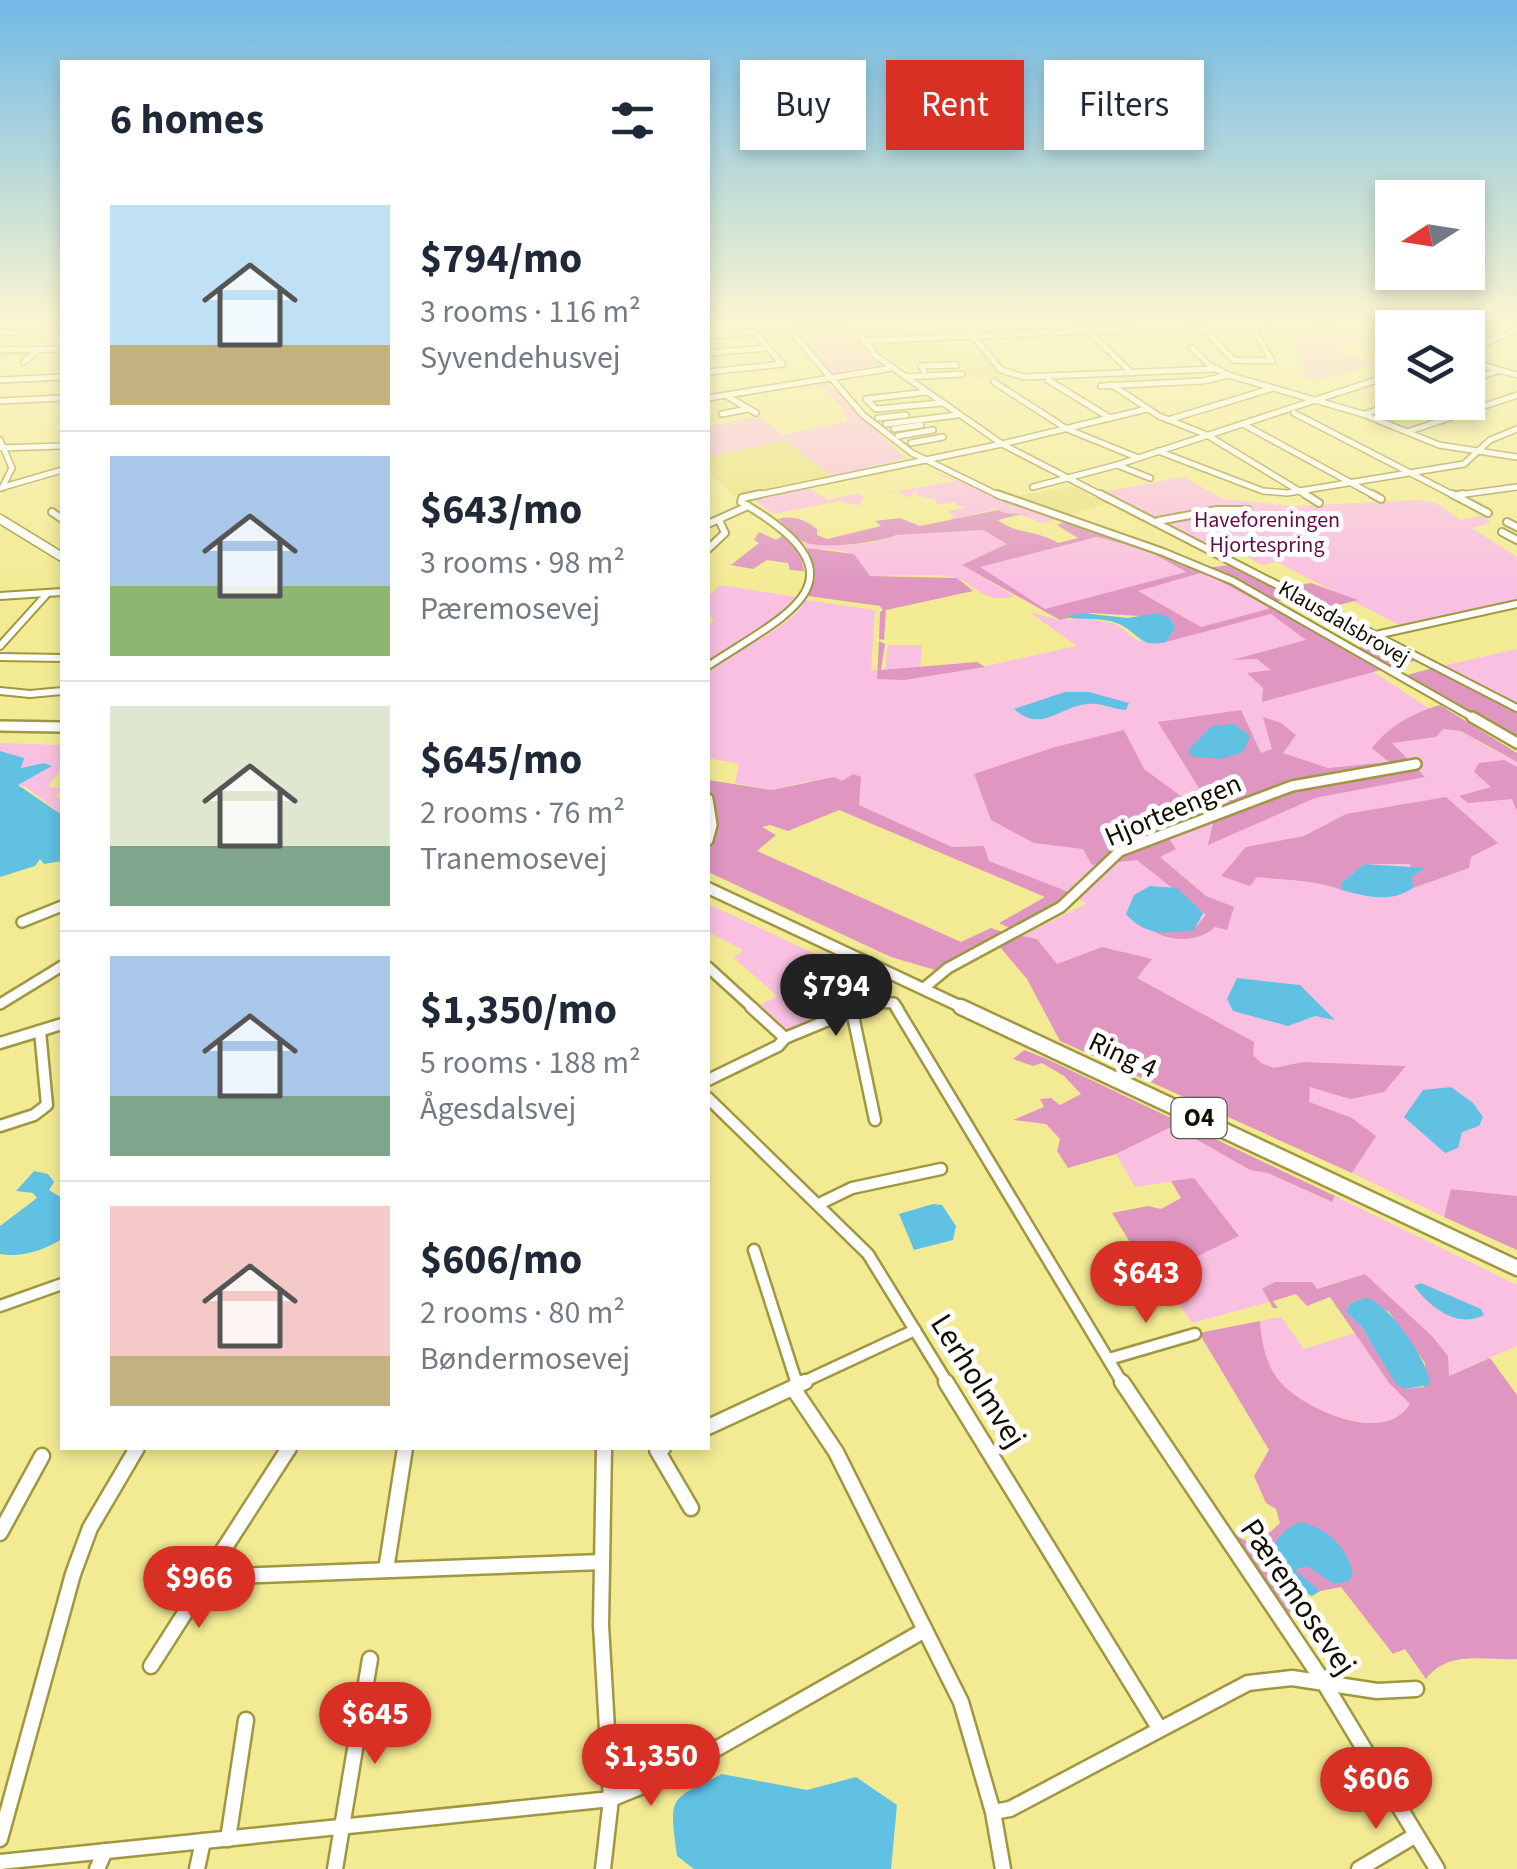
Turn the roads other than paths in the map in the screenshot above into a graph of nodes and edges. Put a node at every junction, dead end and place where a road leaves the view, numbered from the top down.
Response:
1 (757, 410) edge
2 (862, 410) edge
3 (953, 410) edge
4 (1038, 410) edge
5 (1097, 410) edge
6 (1142, 410) edge
7 (1149, 410) edge
8 (1199, 410) edge
9 (1284, 410) edge
10 (1352, 410) edge
11 (1375, 410) edge
12 (1472, 410) edge
13 (753, 411) joint
14 (927, 413) dead end
15 (1294, 413) dead end
16 (722, 414) dead end
17 (958, 414) junction
18 (1364, 414) junction
19 (878, 418) dead end
20 (934, 418) junction
21 (1110, 418) junction
22 (1167, 420) junction
23 (925, 424) dead end
24 (1243, 424) junction
25 (916, 425) junction
26 (882, 427) junction
27 (1067, 429) junction
28 (1517, 429) edge
29 (933, 430) dead end
30 (1407, 432) junction
31 (896, 433) dead end
32 (943, 436) dead end
33 (1207, 436) junction
34 (926, 440) junction
35 (910, 443) dead end
36 (1002, 444) junction
37 (1, 445) edge
38 (60, 446) edge
39 (1158, 452) junction
40 (1477, 453) junction
41 (1517, 457) edge
42 (1138, 458) junction
43 (922, 461) junction
44 (1117, 465) junction
45 (60, 471) edge
46 (1411, 473) junction
47 (1073, 478) junction
48 (1150, 478) dead end
49 (1351, 482) junction
50 (1033, 487) dead end
51 (1517, 487) edge
52 (1, 488) edge
53 (1299, 491) junction
54 (1456, 496) junction
55 (1381, 499) dead end
56 (1319, 503) dead end
57 (748, 506) junction
58 (1248, 510) dead end
59 (52, 512) dead end
60 (1488, 513) dead end
61 (60, 518) edge
62 (0, 519) edge
63 (719, 520) junction
64 (1156, 521) junction
65 (710, 523) edge
66 (1502, 532) dead end
67 (1515, 542) edge
68 (710, 547) edge
69 (60, 559) edge
70 (60, 593) edge
71 (46, 595) junction
72 (0, 596) edge
73 (1517, 604) edge
74 (1376, 635) junction
75 (0, 646) edge
76 (0, 657) edge
77 (60, 658) edge
78 (710, 665) edge
79 (0, 691) edge
80 (60, 691) edge
81 (1517, 708) edge
82 (0, 726) edge
83 (60, 727) edge
84 (1517, 743) edge
85 (1416, 764) dead end
86 (710, 889) edge
87 (60, 907) edge
88 (22, 922) dead end
89 (60, 967) edge
90 (710, 969) edge
91 (924, 988) junction
92 (0, 1004) edge
93 (852, 1011) junction
94 (60, 1025) edge
95 (40, 1031) junction
96 (785, 1038) junction
97 (0, 1042) edge
98 (710, 1079) edge
99 (710, 1100) edge
100 (875, 1120) dead end
101 (0, 1126) edge
102 (941, 1169) dead end
103 (819, 1204) junction
104 (754, 1250) dead end
105 (1517, 1268) edge
106 (60, 1285) edge
107 (0, 1306) edge
108 (914, 1330) junction
109 (1195, 1334) dead end
110 (1109, 1359) junction
111 (795, 1387) junction
112 (710, 1426) edge
113 (136, 1450) edge
114 (288, 1450) edge
115 (406, 1450) edge
116 (604, 1450) edge
117 (658, 1450) edge
118 (42, 1456) dead end
119 (691, 1508) dead end
120 (0, 1534) edge
121 (602, 1562) junction
122 (386, 1570) junction
123 (222, 1571) junction
124 (924, 1630) junction
125 (370, 1658) dead end
126 (152, 1666) dead end
127 (1322, 1681) junction
128 (1416, 1689) dead end
129 (246, 1720) dead end
130 (1159, 1728) junction
131 (611, 1799) junction
132 (993, 1812) junction
133 (342, 1827) junction
134 (1416, 1834) junction
135 (0, 1839) edge
136 (228, 1839) junction
137 (203, 1841) junction
138 (105, 1851) junction
139 (0, 1862) edge
140 (98, 1869) edge
141 (197, 1869) edge
142 (335, 1869) edge
143 (603, 1869) edge
144 (1003, 1869) edge
145 (1359, 1869) edge
146 (1437, 1869) edge

1 - 13 street
2 - 26 street, Klausdalsbrovej
3 - 17 street
4 - 27 street
5 - 21 street
6 - 21 street
7 - 22 street
8 - 22 street
9 - 24 street
10 - 18 street
11 - 18 street
12 - 30 street
13 - 16 street
14 - 20 street
15 - 46 street
17 - 20 street
17 - 36 street
18 - 30 street
19 - 25 street
20 - 25 street
21 - 27 street
22 - 33 street
23 - 25 street
24 - 33 street
24 - 49 street
25 - 26 street
25 - 29 street
25 - 31 street
25 - 34 street
26 - 43 street, Klausdalsbrovej
27 - 36 street
27 - 42 street
28 - 40 street
30 - 40 street
32 - 34 street
33 - 39 street
33 - 53 street
34 - 35 street
36 - 43 street
36 - 47 street
37 - 38 street
37 - 52 street
39 - 42 street
39 - 53 street
40 - 41 street
40 - 46 street
42 - 44 street
43 - 57 street
43 - 84 street, Klausdalsbrovej
44 - 47 street
44 - 48 street
45 - 52 street
46 - 49 street
46 - 54 street
47 - 50 street
47 - 64 street
49 - 53 street
49 - 55 street
51 - 54 street
53 - 56 street
54 - 60 street
57 - 63 street
57 - 78 street
58 - 64 street
59 - 61 street
62 - 69 main road
63 - 65 street
63 - 68 street
64 - 74 street
66 - 67 street
70 - 71 street
71 - 72 street
71 - 75 street
73 - 74 street
74 - 81 street
76 - 77 street
79 - 80 street
82 - 83 street
85 - 91 street, Hjorteengen
86 - 91 main road, Ring 4 / O4
87 - 88 street
89 - 92 street
90 - 96 street
91 - 105 main road, Ring 4 / O4
93 - 96 street
93 - 100 street
93 - 110 street, Pæremosevej
94 - 95 street
95 - 97 street
95 - 101 street
96 - 98 street
99 - 103 street, Lerholmvej
102 - 103 street
103 - 108 street, Lerholmvej
104 - 111 street
106 - 107 street
108 - 111 street
108 - 130 street, Lerholmvej
109 - 110 street
110 - 127 street, Pæremosevej
111 - 112 street
111 - 124 street
113 - 135 street
114 - 123 street
115 - 122 street
116 - 121 street
117 - 119 street
118 - 120 street
121 - 122 street
121 - 131 street
122 - 123 street
123 - 126 street
124 - 131 street
124 - 132 street
125 - 133 street
127 - 128 street
127 - 130 street
127 - 134 street, Pæremosevej
129 - 136 street
130 - 132 street
131 - 133 street
131 - 143 street
132 - 144 street
133 - 136 street
133 - 142 street
134 - 145 street
134 - 146 street, Pæremosevej
136 - 137 street
137 - 138 street
137 - 141 street
138 - 139 street
138 - 140 street

